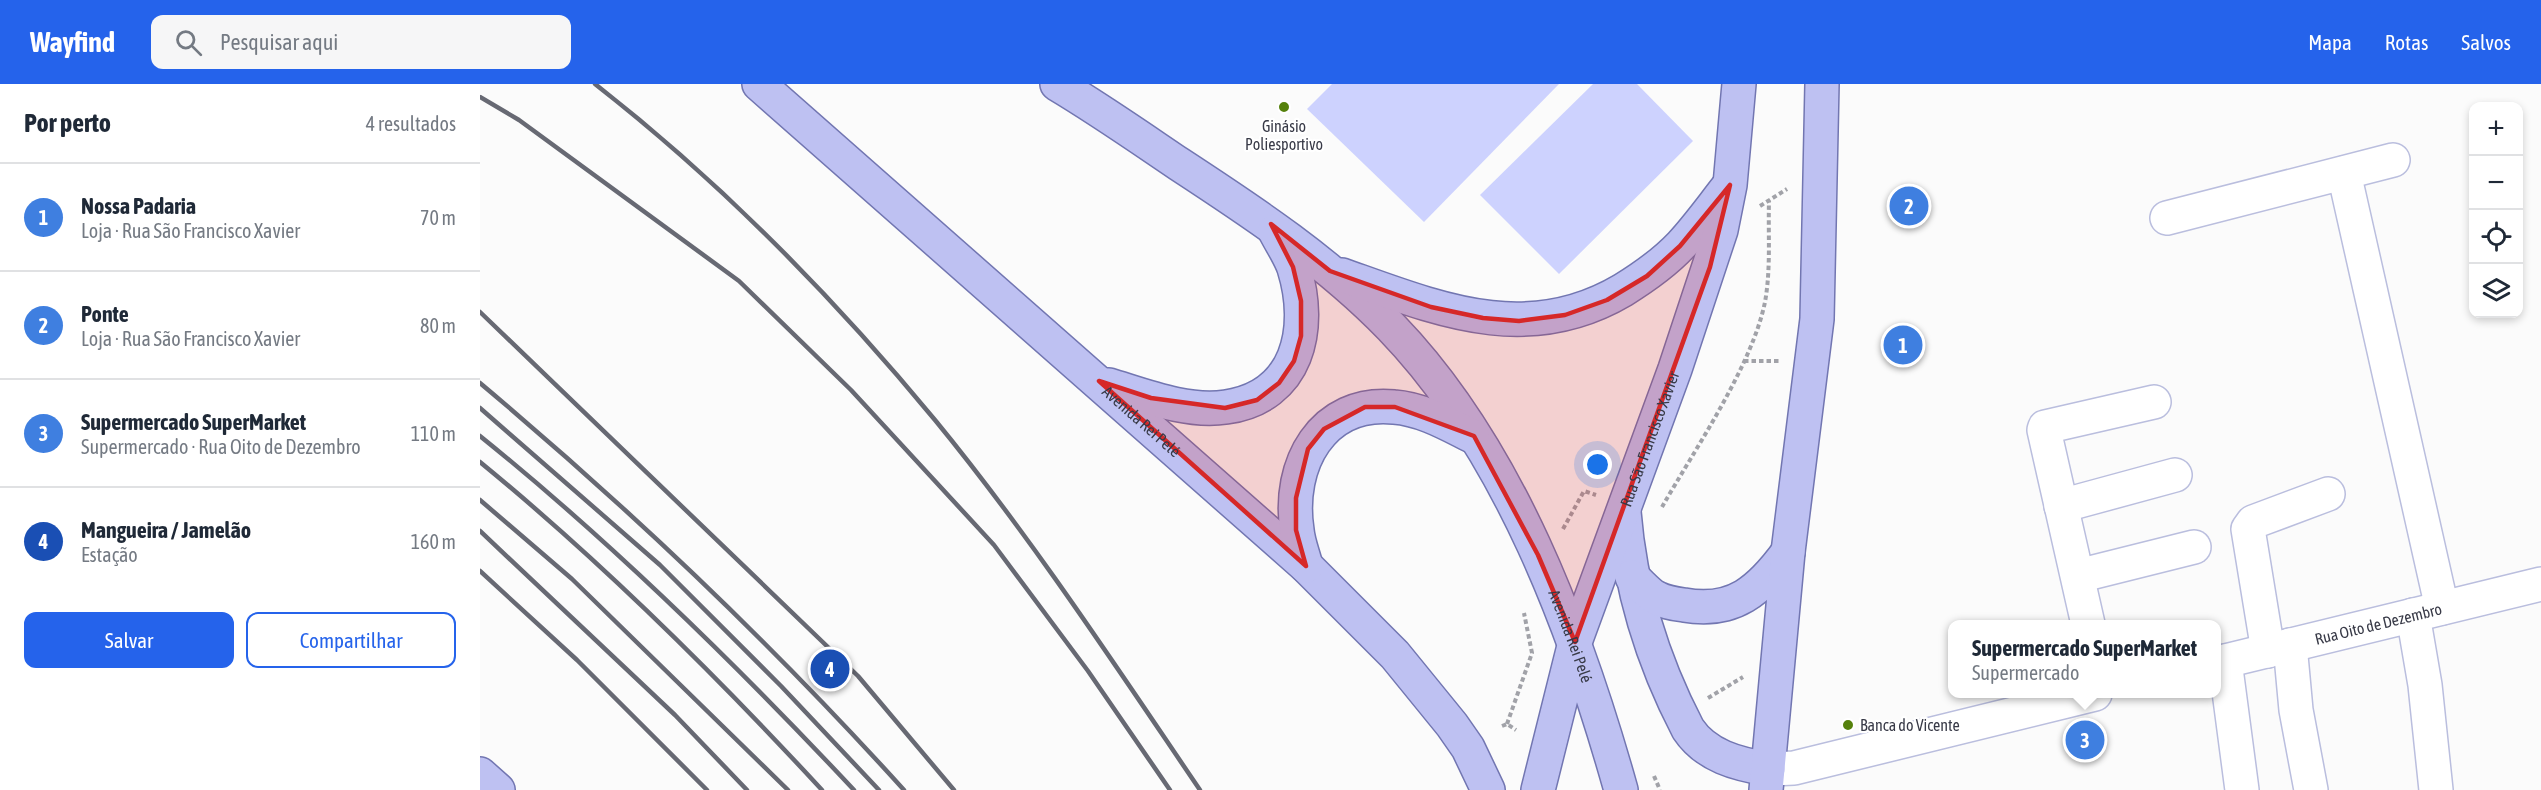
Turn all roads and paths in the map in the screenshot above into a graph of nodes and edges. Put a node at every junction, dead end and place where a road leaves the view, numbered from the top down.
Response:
1 (759, 84) edge
2 (1739, 84) edge
3 (1822, 84) edge
4 (1064, 87) edge
5 (2393, 160) dead end
6 (1821, 168) junction
7 (2344, 173) junction
8 (1730, 185) junction
9 (1768, 201) junction
10 (2167, 218) dead end
11 (1271, 224) junction
12 (1721, 230) junction
13 (1330, 271) junction
14 (1099, 381) junction
15 (2154, 402) dead end
16 (1474, 436) junction
17 (2175, 475) dead end
18 (2328, 494) dead end
19 (1613, 501) junction
20 (2061, 506) junction
21 (1656, 518) dead end
22 (1562, 530) dead end
23 (2194, 547) dead end
24 (1788, 552) junction
25 (1306, 566) junction
26 (2078, 576) junction
27 (1632, 577) junction
28 (2541, 584) edge
29 (1522, 607) dead end
30 (2428, 612) junction
31 (2087, 620) edge
32 (1575, 642) junction
33 (2279, 648) junction
34 (1779, 656) junction
35 (2221, 662) edge
36 (2075, 698) edge
37 (1680, 715) junction
38 (1515, 730) dead end
39 (480, 774) edge
40 (1654, 776) dead end
41 (1767, 779) edge
42 (498, 790) edge
43 (1488, 790) edge
44 (1538, 790) edge
45 (1621, 790) edge
46 (1660, 790) edge
47 (2242, 790) edge
48 (2312, 790) edge
49 (2436, 790) edge

1 - 14 main road, Avenida Rei Pelé
2 - 8 main road, Rua São Francisco Xavier
3 - 6 main road
4 - 11 main road, Avenida Rei Pelé
5 - 7 street
6 - 9 path
6 - 24 main road
7 - 10 street
7 - 30 street
8 - 12 main road, Rua São Francisco Xavier
8 - 13 main road
9 - 12 path
9 - 21 path
11 - 13 main road, Avenida Rei Pelé
11 - 14 main road
12 - 19 main road, Rua São Francisco Xavier
13 - 16 main road, Avenida Rei Pelé
14 - 25 main road, Avenida Rei Pelé
15 - 20 street
16 - 25 main road
16 - 32 main road, Avenida Rei Pelé
17 - 20 street
18 - 33 street
19 - 22 path
19 - 27 main road
19 - 32 main road, Rua São Francisco Xavier
20 - 26 street
23 - 26 street
24 - 27 main road
24 - 34 main road
25 - 43 main road, Avenida Rei Pelé
26 - 31 street
27 - 37 main road
28 - 30 street, Rua Oito de Dezembro
29 - 38 path
30 - 33 street, Rua Oito de Dezembro
30 - 49 street
32 - 44 main road, Rua São Francisco Xavier
32 - 45 main road, Avenida Rei Pelé
33 - 35 street, Rua Oito de Dezembro
33 - 48 street
34 - 37 path
34 - 41 main road
35 - 47 street
36 - 41 street
37 - 41 main road
39 - 42 main road
40 - 46 path

